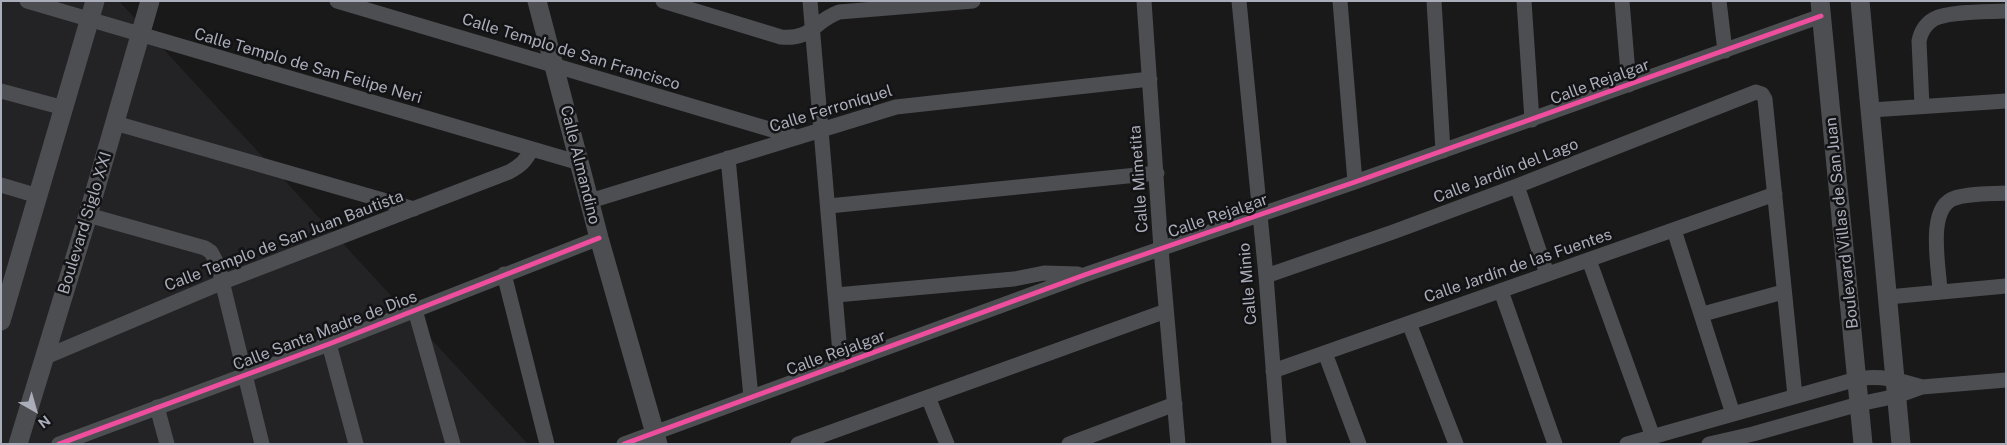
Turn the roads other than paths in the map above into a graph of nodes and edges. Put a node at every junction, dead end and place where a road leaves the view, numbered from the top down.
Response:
1 (27, 1) edge
2 (95, 1) edge
3 (150, 1) edge
4 (337, 1) edge
5 (536, 1) edge
6 (663, 1) edge
7 (810, 1) edge
8 (973, 1) edge
9 (1144, 1) edge
10 (1239, 1) edge
11 (1340, 1) edge
12 (1434, 1) edge
13 (1524, 1) edge
14 (1622, 1) edge
15 (1719, 1) edge
16 (1860, 1) edge
17 (1821, 9) edge
18 (2006, 11) edge
19 (89, 19) junction
20 (812, 30) junction
21 (140, 34) junction
22 (1724, 51) junction
23 (554, 65) junction
24 (1150, 79) junction
25 (1629, 85) junction
26 (1, 91) edge
27 (2006, 101) edge
28 (1922, 106) junction
29 (64, 108) junction
30 (1871, 110) junction
31 (1532, 120) junction
32 (115, 123) junction
33 (822, 130) junction
34 (796, 137) junction
35 (531, 150) junction
36 (1443, 151) junction
37 (728, 158) junction
38 (580, 163) junction
39 (1156, 173) junction
40 (1356, 182) junction
41 (1, 186) edge
42 (1517, 186) junction
43 (2006, 193) edge
44 (1775, 194) junction
45 (38, 196) junction
46 (590, 201) junction
47 (829, 206) junction
48 (414, 209) junction
49 (88, 215) junction
50 (1259, 215) junction
51 (1674, 230) junction
52 (599, 238) junction
53 (1161, 249) junction
54 (1589, 260) junction
55 (504, 274) junction
56 (1087, 274) junction
57 (1547, 274) junction
58 (1266, 276) junction
59 (222, 282) junction
60 (7, 284) edge
61 (2006, 286) edge
62 (1501, 291) junction
63 (1940, 291) junction
64 (1783, 292) junction
65 (836, 294) junction
66 (1888, 297) junction
67 (415, 310) junction
68 (1166, 312) junction
69 (1703, 314) junction
70 (1, 321) edge
71 (1409, 323) junction
72 (329, 344) junction
73 (1325, 353) junction
74 (44, 358) junction
75 (841, 365) junction
76 (1273, 371) junction
77 (245, 375) junction
78 (1857, 379) junction
79 (2006, 380) edge
80 (1897, 388) junction
81 (1795, 396) junction
82 (751, 397) junction
83 (928, 397) junction
84 (1175, 404) junction
85 (1859, 404) junction
86 (157, 407) junction
87 (1733, 414) junction
88 (1652, 437) junction
89 (656, 438) edge
90 (1755, 439) edge
91 (75, 441) edge
92 (18, 444) edge
93 (59, 444) edge
94 (167, 444) edge
95 (262, 444) edge
96 (356, 444) edge
97 (453, 444) edge
98 (547, 444) edge
99 (624, 444) edge
100 (798, 444) edge
101 (946, 444) edge
102 (1069, 444) edge
103 (1178, 444) edge
104 (1279, 444) edge
105 (1359, 444) edge
106 (1456, 444) edge
107 (1555, 444) edge
108 (1627, 444) edge
109 (1710, 444) edge
110 (1863, 444) edge
111 (1901, 444) edge

1 - 19 street, Calle Templo de San Felipe Neri
2 - 19 street
3 - 21 street, Boulevard Siglo XXI
4 - 23 street, Calle Templo de San Francisco
5 - 23 street, Calle Almandino
6 - 20 street
7 - 20 street
8 - 20 street
9 - 24 street, Calle Mimetita
10 - 50 street, Calle Minio
11 - 40 street
12 - 36 street
13 - 31 street
14 - 25 street
15 - 22 street
16 - 30 street
17 - 22 street, Calle Rejalgar
17 - 78 street, Boulevard Villas de San Juan
18 - 28 street
19 - 21 street, Calle Templo de San Felipe Neri
19 - 29 street
20 - 33 street
21 - 32 street, Boulevard Siglo XXI
21 - 35 street, Calle Templo de San Felipe Neri
22 - 25 street, Calle Rejalgar
23 - 34 street, Calle Templo de San Francisco
23 - 38 street, Calle Almandino
24 - 33 street, Calle Ferroníquel
24 - 39 street, Calle Mimetita
25 - 31 street, Calle Rejalgar
26 - 29 street
27 - 28 street
28 - 30 street
29 - 45 street
30 - 66 street
31 - 36 street, Calle Rejalgar
32 - 48 street
32 - 49 street, Boulevard Siglo XXI
33 - 34 street, Calle Ferroníquel
33 - 47 street
34 - 37 street, Calle Ferroníquel
35 - 38 street, Calle Templo de San Felipe Neri
35 - 48 street, Calle Templo de San Juan Bautista
36 - 40 street, Calle Rejalgar
37 - 46 street, Calle Ferroníquel
37 - 82 street
38 - 46 street, Calle Almandino
39 - 47 street
39 - 53 street, Calle Mimetita
40 - 50 street, Calle Rejalgar
41 - 45 street
42 - 44 street, Calle Jardín del Lago
42 - 57 street
42 - 58 street, Calle Jardín del Lago
43 - 63 street
44 - 51 street, Calle Jardín de las Fuentes
44 - 64 street
45 - 60 street
46 - 52 street, Calle Almandino
47 - 65 street
48 - 59 street, Calle Templo de San Juan Bautista
49 - 59 street
49 - 74 street, Boulevard Siglo XXI
50 - 53 street, Calle Rejalgar
50 - 58 street, Calle Minio
51 - 54 street, Calle Jardín de las Fuentes
51 - 69 street
52 - 55 street, Calle Santa Madre de Dios
52 - 89 street, Calle Almandino
53 - 56 street, Calle Rejalgar
53 - 68 street, Calle Mimetita
54 - 57 street, Calle Jardín de las Fuentes
54 - 88 street
55 - 67 street, Calle Santa Madre de Dios
55 - 98 street
56 - 65 street
56 - 75 street, Calle Rejalgar
57 - 62 street, Calle Jardín de las Fuentes
58 - 76 street, Calle Minio
59 - 74 street, Calle Templo de San Juan Bautista
59 - 77 street
60 - 70 street
61 - 63 street
62 - 71 street, Calle Jardín de las Fuentes
62 - 107 street
63 - 66 street
64 - 69 street
64 - 81 street
65 - 75 street
66 - 80 street
67 - 72 street, Calle Santa Madre de Dios
67 - 97 street
68 - 83 street
68 - 84 street, Calle Mimetita
69 - 87 street
71 - 73 street, Calle Jardín de las Fuentes
71 - 106 street
72 - 77 street, Calle Santa Madre de Dios
72 - 96 street
73 - 76 street, Calle Jardín de las Fuentes
73 - 105 street
74 - 92 street, Boulevard Siglo XXI
75 - 82 street, Calle Rejalgar
76 - 104 street, Calle Minio
77 - 86 street, Calle Santa Madre de Dios
77 - 95 street
78 - 80 street
78 - 81 street
78 - 85 street, Boulevard Villas de San Juan
79 - 80 street
80 - 85 street
80 - 111 street
81 - 87 street
82 - 89 street, Calle Rejalgar
83 - 100 street
83 - 101 street
84 - 102 street
84 - 103 street, Calle Mimetita
85 - 90 street
85 - 110 street, Boulevard Villas de San Juan
86 - 91 street, Calle Santa Madre de Dios
86 - 94 street
87 - 88 street
88 - 108 street
89 - 99 street, Calle Rejalgar
90 - 109 street
91 - 93 street, Calle Santa Madre de Dios

